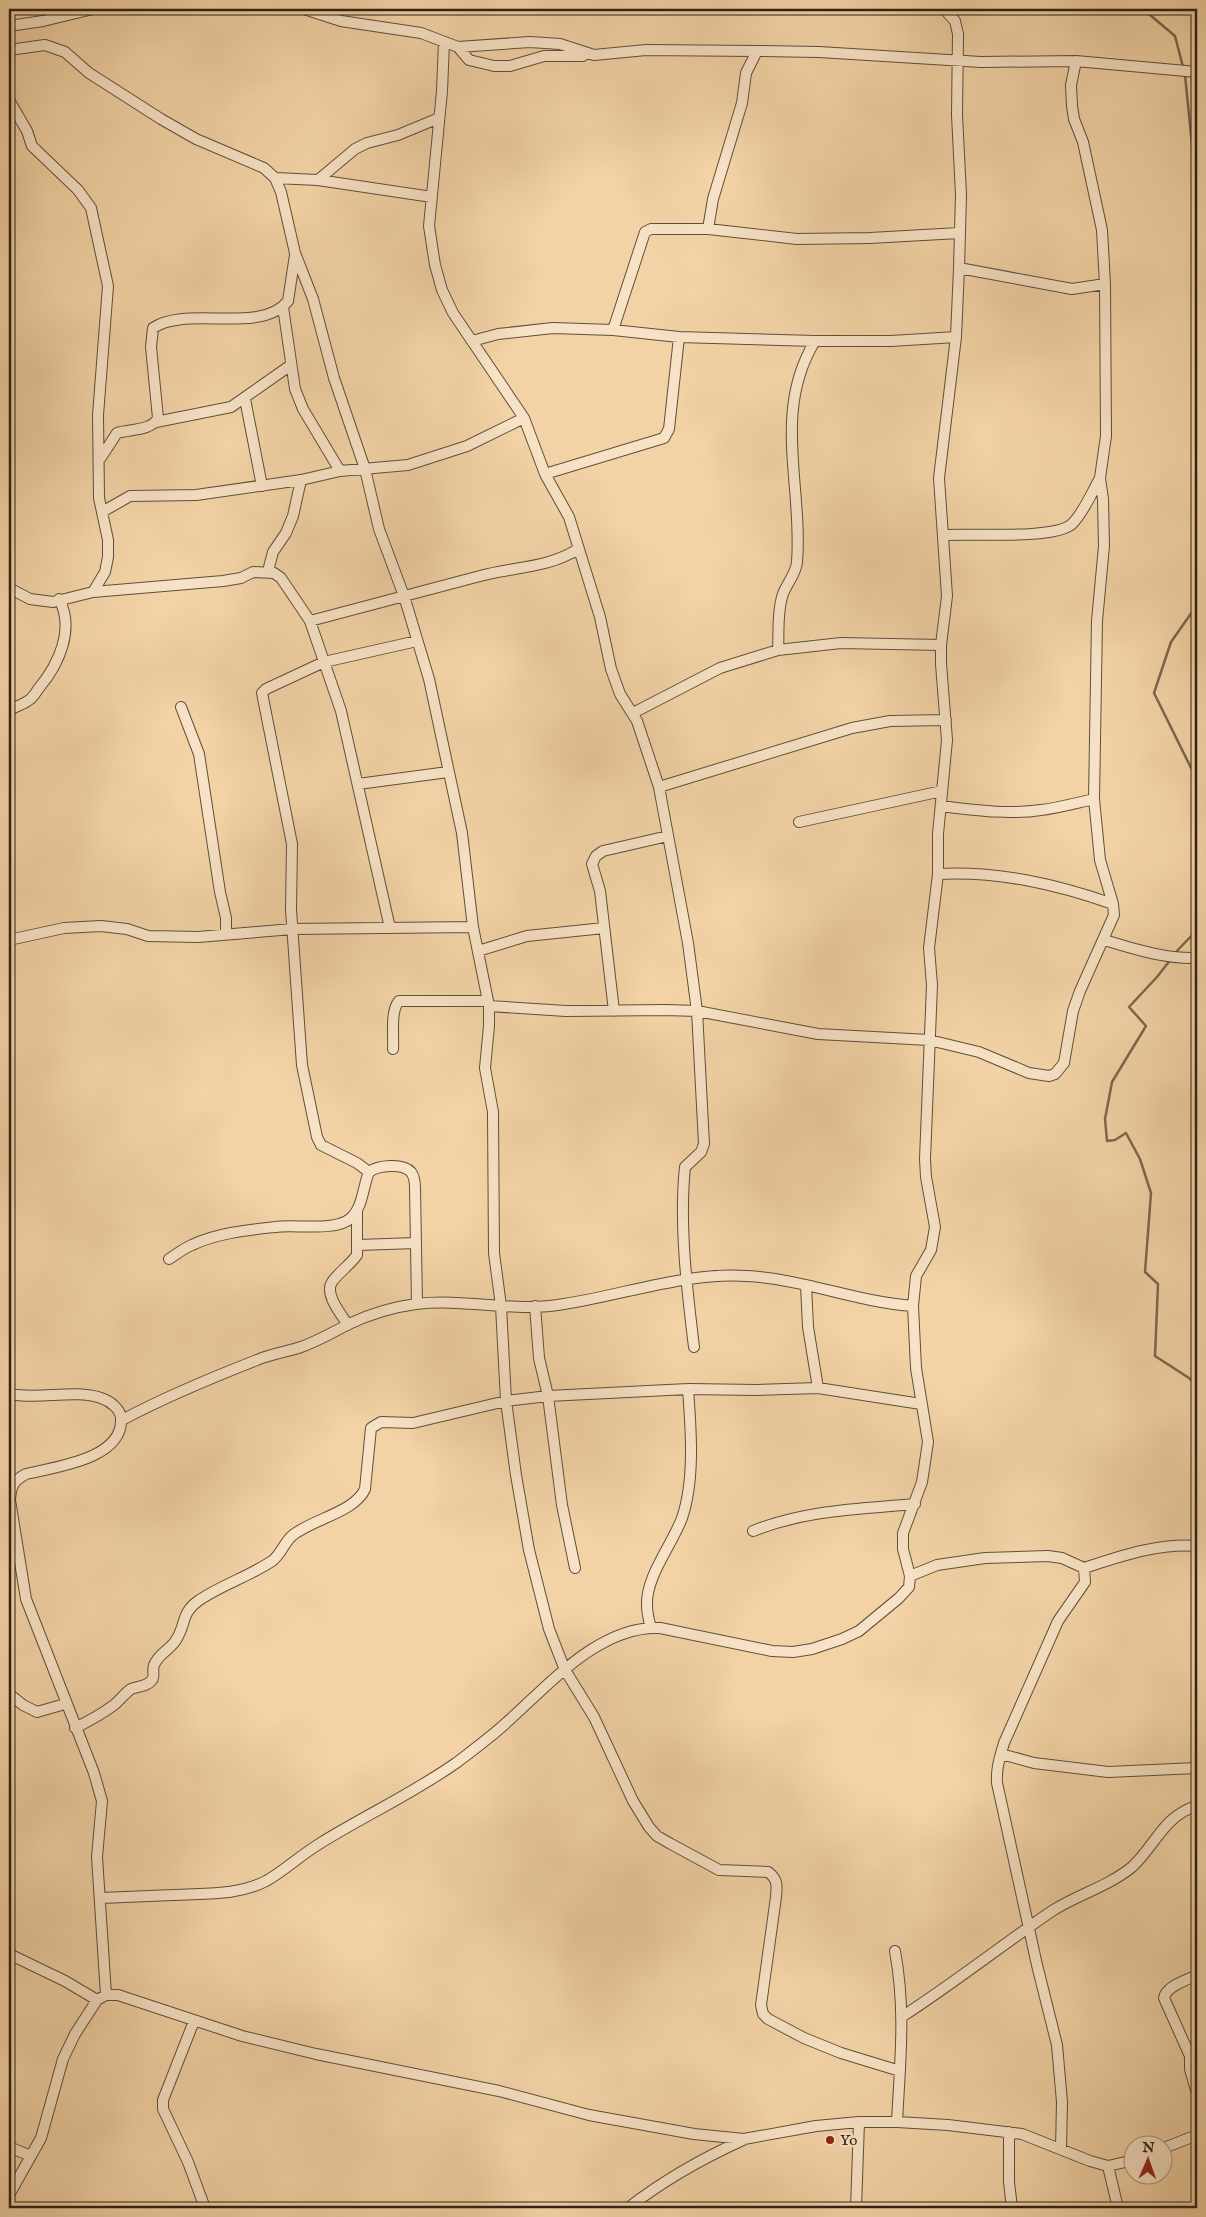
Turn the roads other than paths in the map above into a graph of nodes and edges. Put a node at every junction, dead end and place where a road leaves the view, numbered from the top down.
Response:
1 (93, 9) edge
2 (304, 9) edge
3 (944, 9) edge
4 (9, 26) edge
5 (444, 42) junction
6 (458, 47) junction
7 (9, 50) edge
8 (756, 51) junction
9 (584, 56) dead end
10 (959, 60) junction
11 (1076, 61) junction
12 (1197, 72) edge
13 (9, 100) edge
14 (439, 118) junction
15 (274, 178) junction
16 (318, 180) junction
17 (432, 197) junction
18 (708, 229) junction
19 (960, 233) junction
20 (295, 253) junction
21 (959, 268) junction
22 (1105, 284) junction
23 (284, 307) junction
24 (613, 330) junction
25 (679, 337) junction
26 (956, 337) junction
27 (472, 341) junction
28 (814, 341) junction
29 (291, 365) junction
30 (245, 399) junction
31 (524, 418) junction
32 (156, 422) junction
33 (99, 462) junction
34 (366, 469) junction
35 (340, 471) junction
36 (545, 474) junction
37 (1100, 478) junction
38 (301, 480) junction
39 (262, 486) junction
40 (102, 512) junction
41 (943, 535) junction
42 (578, 549) junction
43 (268, 571) junction
44 (9, 588) edge
45 (93, 592) junction
46 (404, 596) junction
47 (59, 599) junction
48 (310, 621) junction
49 (417, 641) junction
50 (941, 644) junction
51 (778, 650) junction
52 (324, 662) junction
53 (181, 707) dead end
54 (9, 711) edge
55 (633, 713) junction
56 (946, 720) junction
57 (448, 772) junction
58 (358, 784) junction
59 (658, 787) junction
60 (942, 791) junction
61 (1094, 799) junction
62 (941, 806) junction
63 (799, 822) dead end
64 (668, 836) junction
65 (938, 874) junction
66 (1113, 904) junction
67 (473, 927) junction
68 (390, 928) junction
69 (604, 928) junction
70 (293, 929) junction
71 (226, 933) junction
72 (9, 940) edge
73 (1104, 940) junction
74 (478, 951) junction
75 (1197, 958) edge
76 (489, 1004) junction
77 (614, 1011) junction
78 (698, 1011) junction
79 (929, 1040) junction
80 (393, 1049) dead end
81 (369, 1172) junction
82 (357, 1210) junction
83 (416, 1243) junction
84 (358, 1245) junction
85 (169, 1259) dead end
86 (686, 1280) junction
87 (806, 1285) junction
88 (417, 1304) junction
89 (501, 1306) junction
90 (534, 1306) junction
91 (913, 1306) junction
92 (348, 1325) junction
93 (694, 1347) dead end
94 (818, 1388) junction
95 (688, 1389) junction
96 (9, 1394) edge
97 (548, 1396) junction
98 (506, 1401) junction
99 (921, 1404) junction
100 (122, 1420) junction
101 (915, 1504) junction
102 (753, 1531) dead end
103 (1197, 1546) edge
104 (575, 1568) dead end
105 (1084, 1568) junction
106 (910, 1576) junction
107 (650, 1628) junction
108 (565, 1670) junction
109 (9, 1694) edge
110 (65, 1704) junction
111 (75, 1728) junction
112 (1001, 1754) junction
113 (1197, 1768) edge
114 (1197, 1806) edge
115 (101, 1898) junction
116 (1030, 1927) junction
117 (895, 1951) dead end
118 (9, 1954) edge
119 (1197, 1975) edge
120 (102, 1997) junction
121 (903, 2016) junction
122 (194, 2021) junction
123 (900, 2071) junction
124 (1197, 2094) edge
125 (859, 2122) junction
126 (897, 2122) junction
127 (1009, 2132) junction
128 (1197, 2136) edge
129 (744, 2139) junction
130 (1174, 2144) edge
131 (9, 2147) edge
132 (1061, 2149) junction
133 (31, 2156) junction
134 (1124, 2162) edge
135 (1108, 2166) junction
136 (9, 2195) edge
137 (205, 2208) edge
138 (628, 2208) edge
139 (856, 2208) edge
140 (1012, 2208) edge
141 (1118, 2208) edge

1 - 4 street
2 - 5 street
3 - 10 street
5 - 6 street
5 - 14 street
6 - 8 street
6 - 9 street
7 - 15 street
8 - 10 street
8 - 18 street
10 - 11 street
10 - 19 street
11 - 12 street
11 - 22 street
13 - 33 street
14 - 16 street
14 - 17 street
15 - 16 street
15 - 20 street
16 - 17 street
17 - 27 street
18 - 19 street
18 - 24 street
19 - 21 street
20 - 23 street
20 - 34 street
21 - 22 street
21 - 26 street
22 - 37 street
23 - 29 street
23 - 32 street
24 - 25 street
24 - 27 street
25 - 28 street
25 - 36 street
26 - 28 street
26 - 41 street
27 - 31 street
28 - 51 street
29 - 30 street
29 - 35 street
30 - 32 street
30 - 39 street
31 - 34 street
31 - 36 street
32 - 33 street
33 - 40 street
34 - 35 street
34 - 46 street
35 - 38 street
36 - 42 street
37 - 41 street
37 - 61 street
38 - 39 street
38 - 43 street
39 - 40 street
40 - 45 street
41 - 50 street
42 - 46 street
42 - 55 street
43 - 45 street
43 - 48 street
44 - 47 street
45 - 47 street
46 - 48 street
46 - 49 street
47 - 54 street
48 - 52 street
49 - 52 street
49 - 57 street
50 - 51 street
50 - 56 street
51 - 55 street
52 - 58 street
52 - 70 street
53 - 71 street
55 - 59 street
56 - 59 street
56 - 60 street
57 - 58 street
57 - 67 street
58 - 68 street
59 - 64 street
60 - 62 street
60 - 63 street
61 - 62 street
61 - 66 street
62 - 65 street
64 - 69 street
64 - 78 street
65 - 66 street
65 - 79 street
66 - 73 street
67 - 68 street
67 - 74 street
68 - 70 street
69 - 74 street
69 - 77 street
70 - 71 street
70 - 81 street
71 - 72 street
73 - 75 street
73 - 79 street
74 - 76 street
76 - 77 street
76 - 80 street
76 - 89 street
77 - 78 street
78 - 79 street
78 - 86 street
79 - 91 street
81 - 82 street
81 - 83 street
82 - 84 street
82 - 85 street
83 - 84 street
83 - 88 street
84 - 92 street
86 - 87 street
86 - 90 street
86 - 93 street
87 - 91 street
87 - 94 street
88 - 89 street
88 - 92 street
89 - 90 street
89 - 98 street
90 - 97 street
91 - 99 street
92 - 100 street
94 - 95 street
94 - 99 street
95 - 97 street
95 - 107 street
96 - 100 street
97 - 98 street
97 - 104 street
98 - 108 street
98 - 111 street
99 - 101 street
100 - 110 street
101 - 102 street
101 - 106 street
103 - 105 street
105 - 106 street
105 - 112 street
106 - 107 street
107 - 108 street
108 - 115 street
108 - 123 street
109 - 110 street
110 - 111 street
111 - 115 street
112 - 113 street
112 - 116 street
114 - 116 street
115 - 120 street
116 - 121 street
116 - 132 street
117 - 121 street
118 - 120 street
119 - 124 street
120 - 122 street
120 - 133 street
121 - 123 street
122 - 129 street
122 - 137 street
123 - 126 street
125 - 126 street
125 - 129 street
125 - 139 street
126 - 127 street
127 - 132 street
127 - 140 street
128 - 130 street
129 - 138 street
131 - 133 street
132 - 135 street
133 - 136 street
134 - 135 street
135 - 141 street

